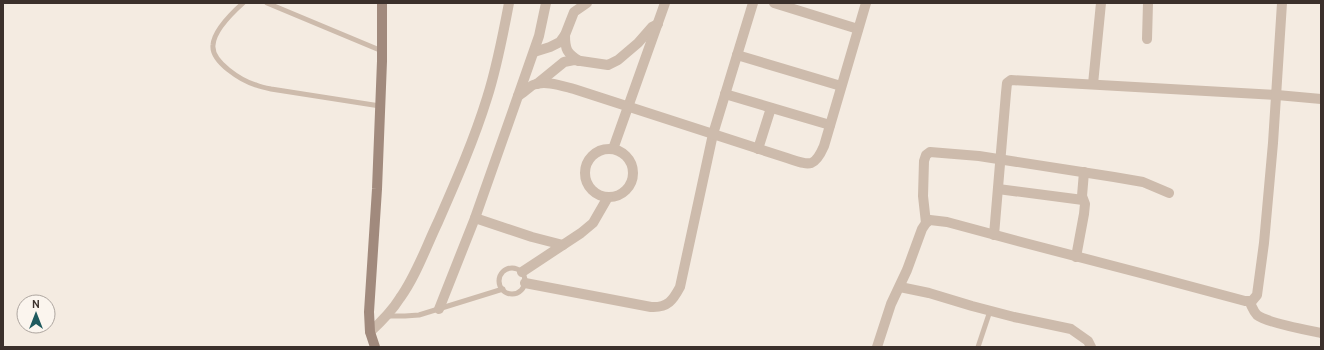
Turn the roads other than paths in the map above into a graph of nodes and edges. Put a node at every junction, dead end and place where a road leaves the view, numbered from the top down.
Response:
1 (243, 3) edge
2 (267, 3) edge
3 (509, 3) edge
4 (546, 3) edge
5 (588, 3) edge
6 (666, 3) edge
7 (753, 3) edge
8 (774, 3) edge
9 (866, 3) edge
10 (1101, 3) edge
11 (1148, 3) edge
12 (1282, 3) edge
13 (381, 4) edge
14 (658, 24) junction
15 (858, 28) junction
16 (565, 35) junction
17 (1147, 39) dead end
18 (382, 51) junction
19 (534, 52) junction
20 (737, 55) junction
21 (579, 61) junction
22 (538, 84) junction
23 (1093, 84) junction
24 (841, 86) junction
25 (725, 94) junction
26 (1277, 95) junction
27 (518, 96) junction
28 (1321, 99) edge
29 (380, 106) junction
30 (627, 106) junction
31 (771, 108) junction
32 (830, 125) junction
33 (713, 134) junction
34 (613, 149) junction
35 (758, 149) junction
36 (1000, 159) junction
37 (1084, 172) junction
38 (998, 190) junction
39 (1169, 193) dead end
40 (608, 197) junction
41 (1084, 200) junction
42 (475, 218) junction
43 (926, 223) junction
44 (994, 235) junction
45 (563, 245) junction
46 (1076, 257) junction
47 (522, 272) junction
48 (525, 283) junction
49 (900, 287) junction
50 (503, 289) junction
51 (1249, 301) junction
52 (439, 309) junction
53 (990, 310) junction
54 (387, 316) junction
55 (370, 332) junction
56 (1321, 333) edge
57 (375, 347) edge
58 (877, 347) edge
59 (978, 347) edge
60 (1091, 347) edge

1 - 29 lane
2 - 18 lane
3 - 54 street
4 - 19 street
5 - 16 street
6 - 14 street
7 - 20 street
8 - 15 street
9 - 15 street
10 - 23 street
11 - 17 street
12 - 26 street
13 - 18 street
14 - 21 street
14 - 30 street
15 - 24 street
16 - 19 street
16 - 21 street
18 - 29 street
19 - 27 street
20 - 24 street
20 - 25 street
21 - 22 street
22 - 27 street
22 - 30 street
23 - 26 street
23 - 36 street
24 - 32 street
25 - 31 street
25 - 33 street
26 - 28 street
26 - 51 street
27 - 42 street
29 - 55 street
30 - 33 street
30 - 34 street
31 - 32 street
31 - 35 street
32 - 35 street
33 - 35 street
33 - 48 street
34 - 40 street
34 - 40 street
36 - 37 street
36 - 38 street
36 - 43 street
37 - 39 street
37 - 41 street
38 - 41 street
38 - 44 street
40 - 45 street
41 - 46 street
42 - 45 street
42 - 52 street
43 - 44 street
43 - 49 street
44 - 46 street
45 - 47 street
46 - 51 street
47 - 48 lane
47 - 50 lane
48 - 50 lane
49 - 53 street
49 - 58 street
50 - 52 lane
51 - 56 street
52 - 54 lane
53 - 59 lane
53 - 60 street
54 - 55 street
55 - 57 street

